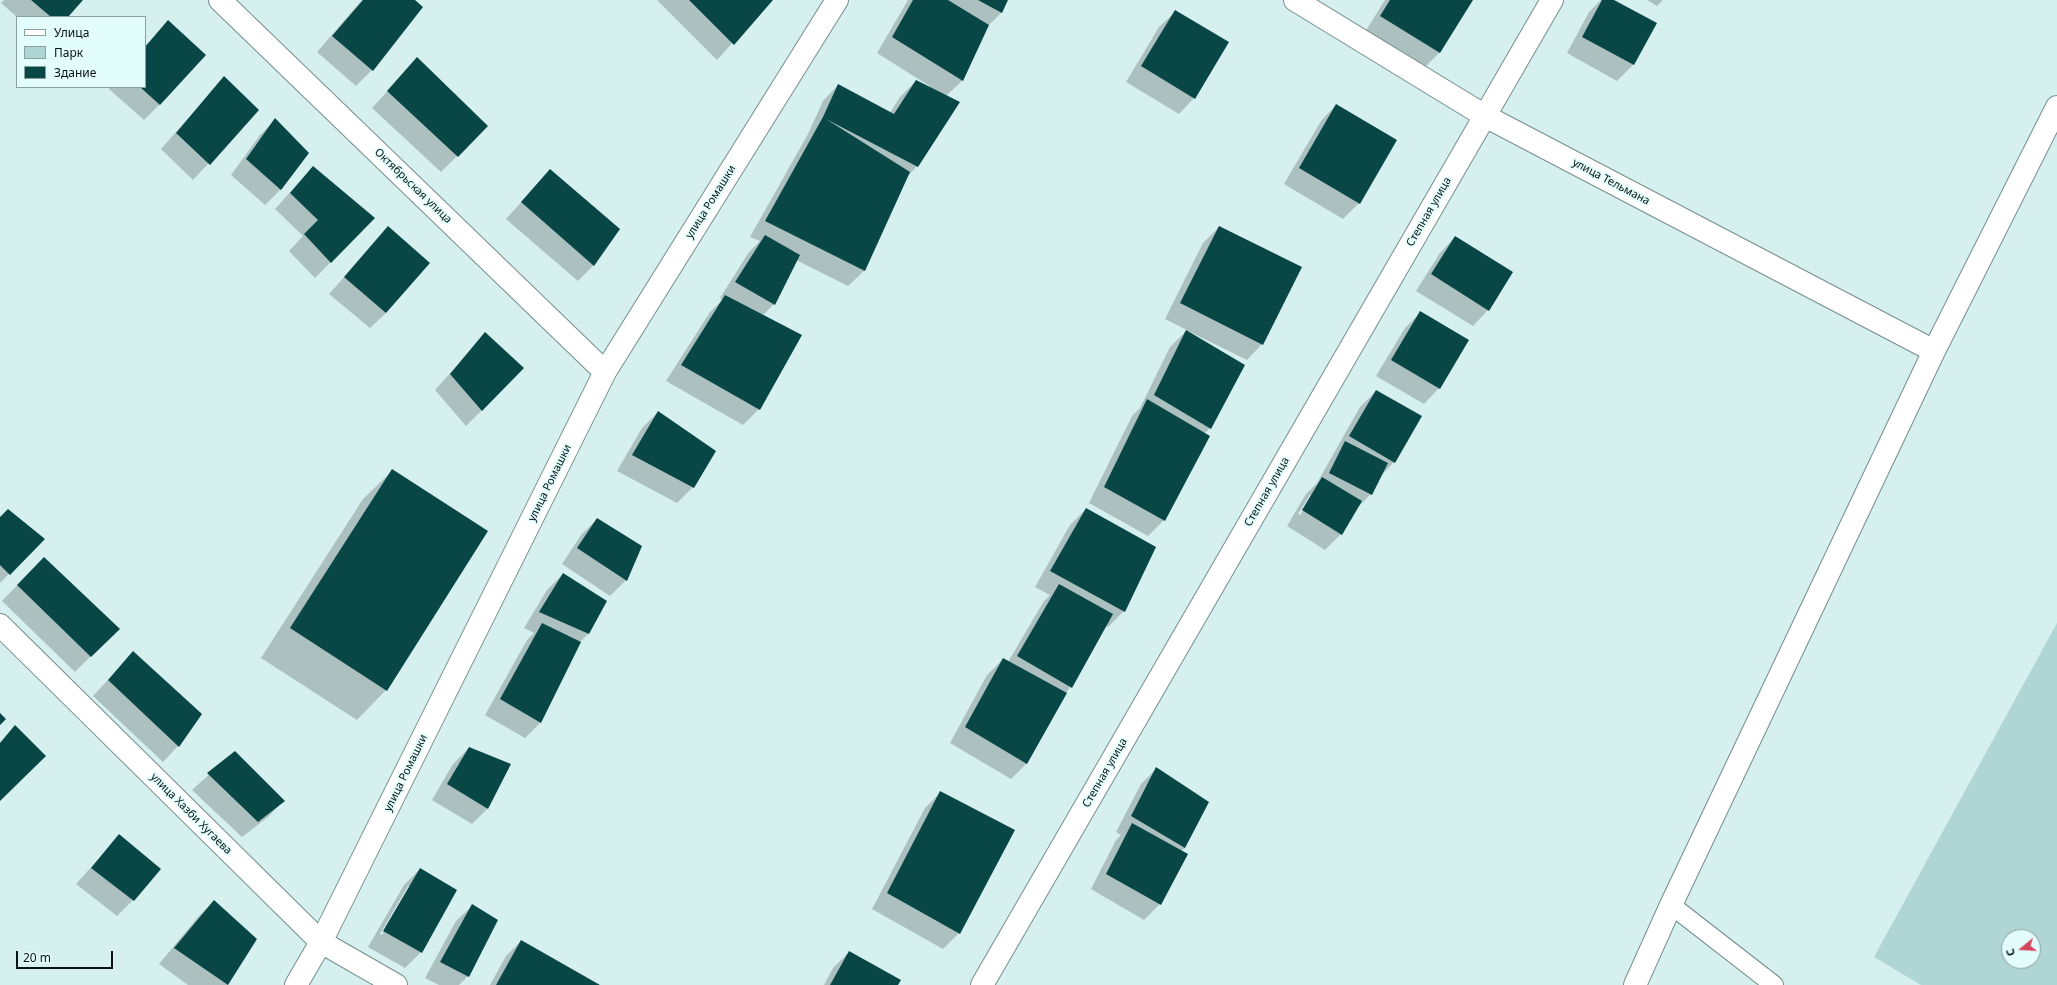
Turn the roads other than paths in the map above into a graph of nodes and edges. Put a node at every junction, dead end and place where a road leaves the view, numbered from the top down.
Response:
1 (220, 0) edge
2 (837, 0) edge
3 (1296, 0) edge
4 (1552, 0) edge
5 (2057, 107) edge
6 (1485, 116) junction
7 (1934, 351) junction
8 (605, 372) junction
9 (0, 624) edge
10 (1671, 904) junction
11 (321, 942) junction
12 (296, 985) edge
13 (396, 985) edge
14 (982, 985) edge
15 (1635, 985) edge
16 (1774, 985) edge

1 - 8 street, Октябрьская улица
2 - 8 street, улица Ромашки
3 - 6 street, улица Тельмана
4 - 6 street, Степная улица
5 - 7 street
6 - 7 street, улица Тельмана
6 - 14 street, Степная улица
7 - 10 street
8 - 11 street, улица Ромашки
9 - 11 street, улица Хазби Хугаева
10 - 15 street
10 - 16 lane
11 - 12 street, улица Ромашки
11 - 13 street, улица Хазби Хугаева

